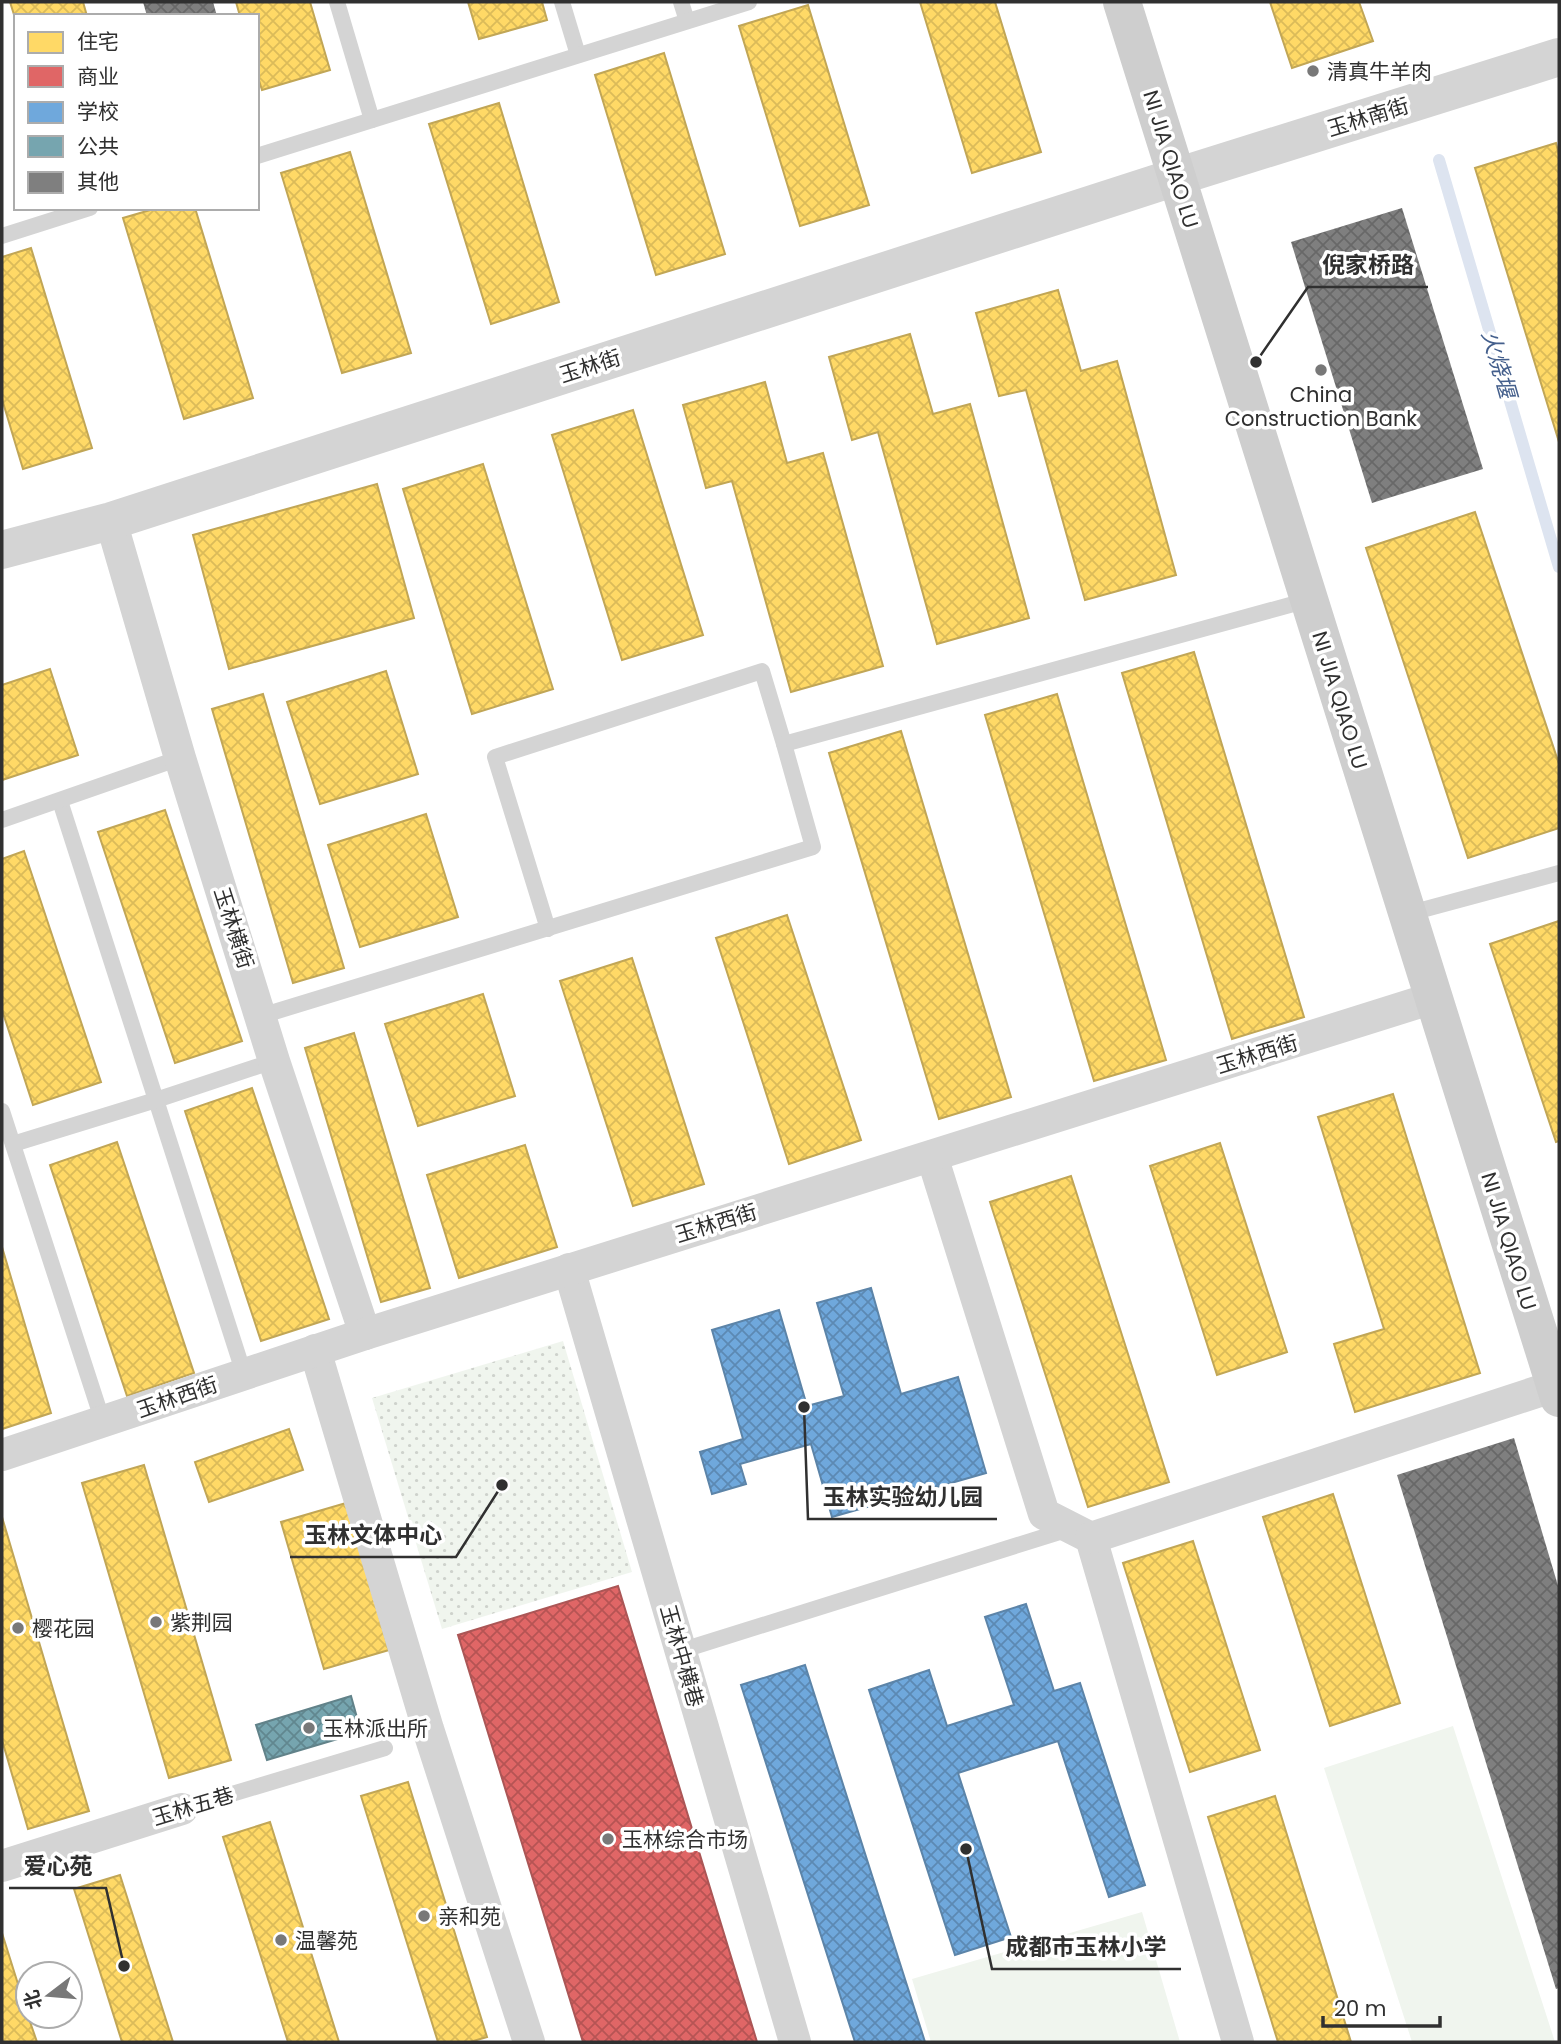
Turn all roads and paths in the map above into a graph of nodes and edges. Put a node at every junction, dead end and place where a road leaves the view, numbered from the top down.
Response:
1 (337, 2) edge
2 (562, 2) edge
3 (681, 2) edge
4 (749, 2) edge
5 (1122, 2) edge
6 (687, 21) junction
7 (578, 55) junction
8 (1559, 57) edge
9 (372, 120) junction
10 (259, 155) edge
11 (1177, 177) junction
12 (84, 210) edge
13 (2, 236) edge
14 (111, 521) junction
15 (2, 550) edge
16 (1308, 600) junction
17 (784, 744) junction
18 (180, 758) junction
19 (61, 801) junction
20 (2, 820) edge
21 (1559, 873) edge
22 (1407, 914) junction
23 (548, 929) junction
24 (1433, 998) junction
25 (261, 1016) junction
26 (274, 1061) junction
27 (156, 1100) junction
28 (2, 1111) edge
29 (13, 1144) junction
30 (932, 1156) junction
31 (569, 1269) junction
32 (365, 1334) junction
33 (1550, 1337) edge
34 (315, 1350) junction
35 (244, 1374) junction
36 (1557, 1392) edge
37 (103, 1422) junction
38 (2, 1455) edge
39 (1081, 1533) junction
40 (680, 1651) junction
41 (385, 1748) dead end
42 (182, 1809) joint
43 (2, 1866) edge
44 (529, 2042) edge
45 (795, 2042) edge
46 (1238, 2042) edge

1 - 9 lane
2 - 7 lane
3 - 6 lane
4 - 6 lane
5 - 11 main road, NI JIA QIAO LU
6 - 7 lane
7 - 9 lane
8 - 11 street, 玉林南街
9 - 10 lane
11 - 14 street, 玉林街
11 - 16 main road, NI JIA QIAO LU
12 - 13 lane
14 - 15 street, 玉林街
14 - 18 street, 玉林横街
16 - 17 lane
16 - 22 main road, NI JIA QIAO LU
17 - 23 lane
17 - 23 lane
18 - 19 lane
18 - 25 street, 玉林横街
19 - 20 lane
19 - 27 lane
21 - 22 lane
22 - 24 main road, NI JIA QIAO LU
23 - 25 lane
24 - 30 street, 玉林西街
24 - 33 main road, NI JIA QIAO LU
25 - 26 street, 玉林横街
26 - 27 lane
26 - 32 street, 玉林横街
27 - 29 lane
27 - 35 lane
28 - 29 lane
29 - 37 lane
30 - 31 street, 玉林西街
30 - 39 street
31 - 32 street, 玉林西街
31 - 40 street, 玉林中横巷
32 - 34 street, 玉林西街
33 - 36 main road, NI JIA QIAO LU
34 - 35 street, 玉林西街
34 - 44 street
35 - 37 street, 玉林西街
36 - 39 street
37 - 38 street, 玉林西街
39 - 40 lane
39 - 46 street
40 - 45 street, 玉林中横巷
41 - 42 lane, 玉林五巷
42 - 43 street, 玉林五巷

